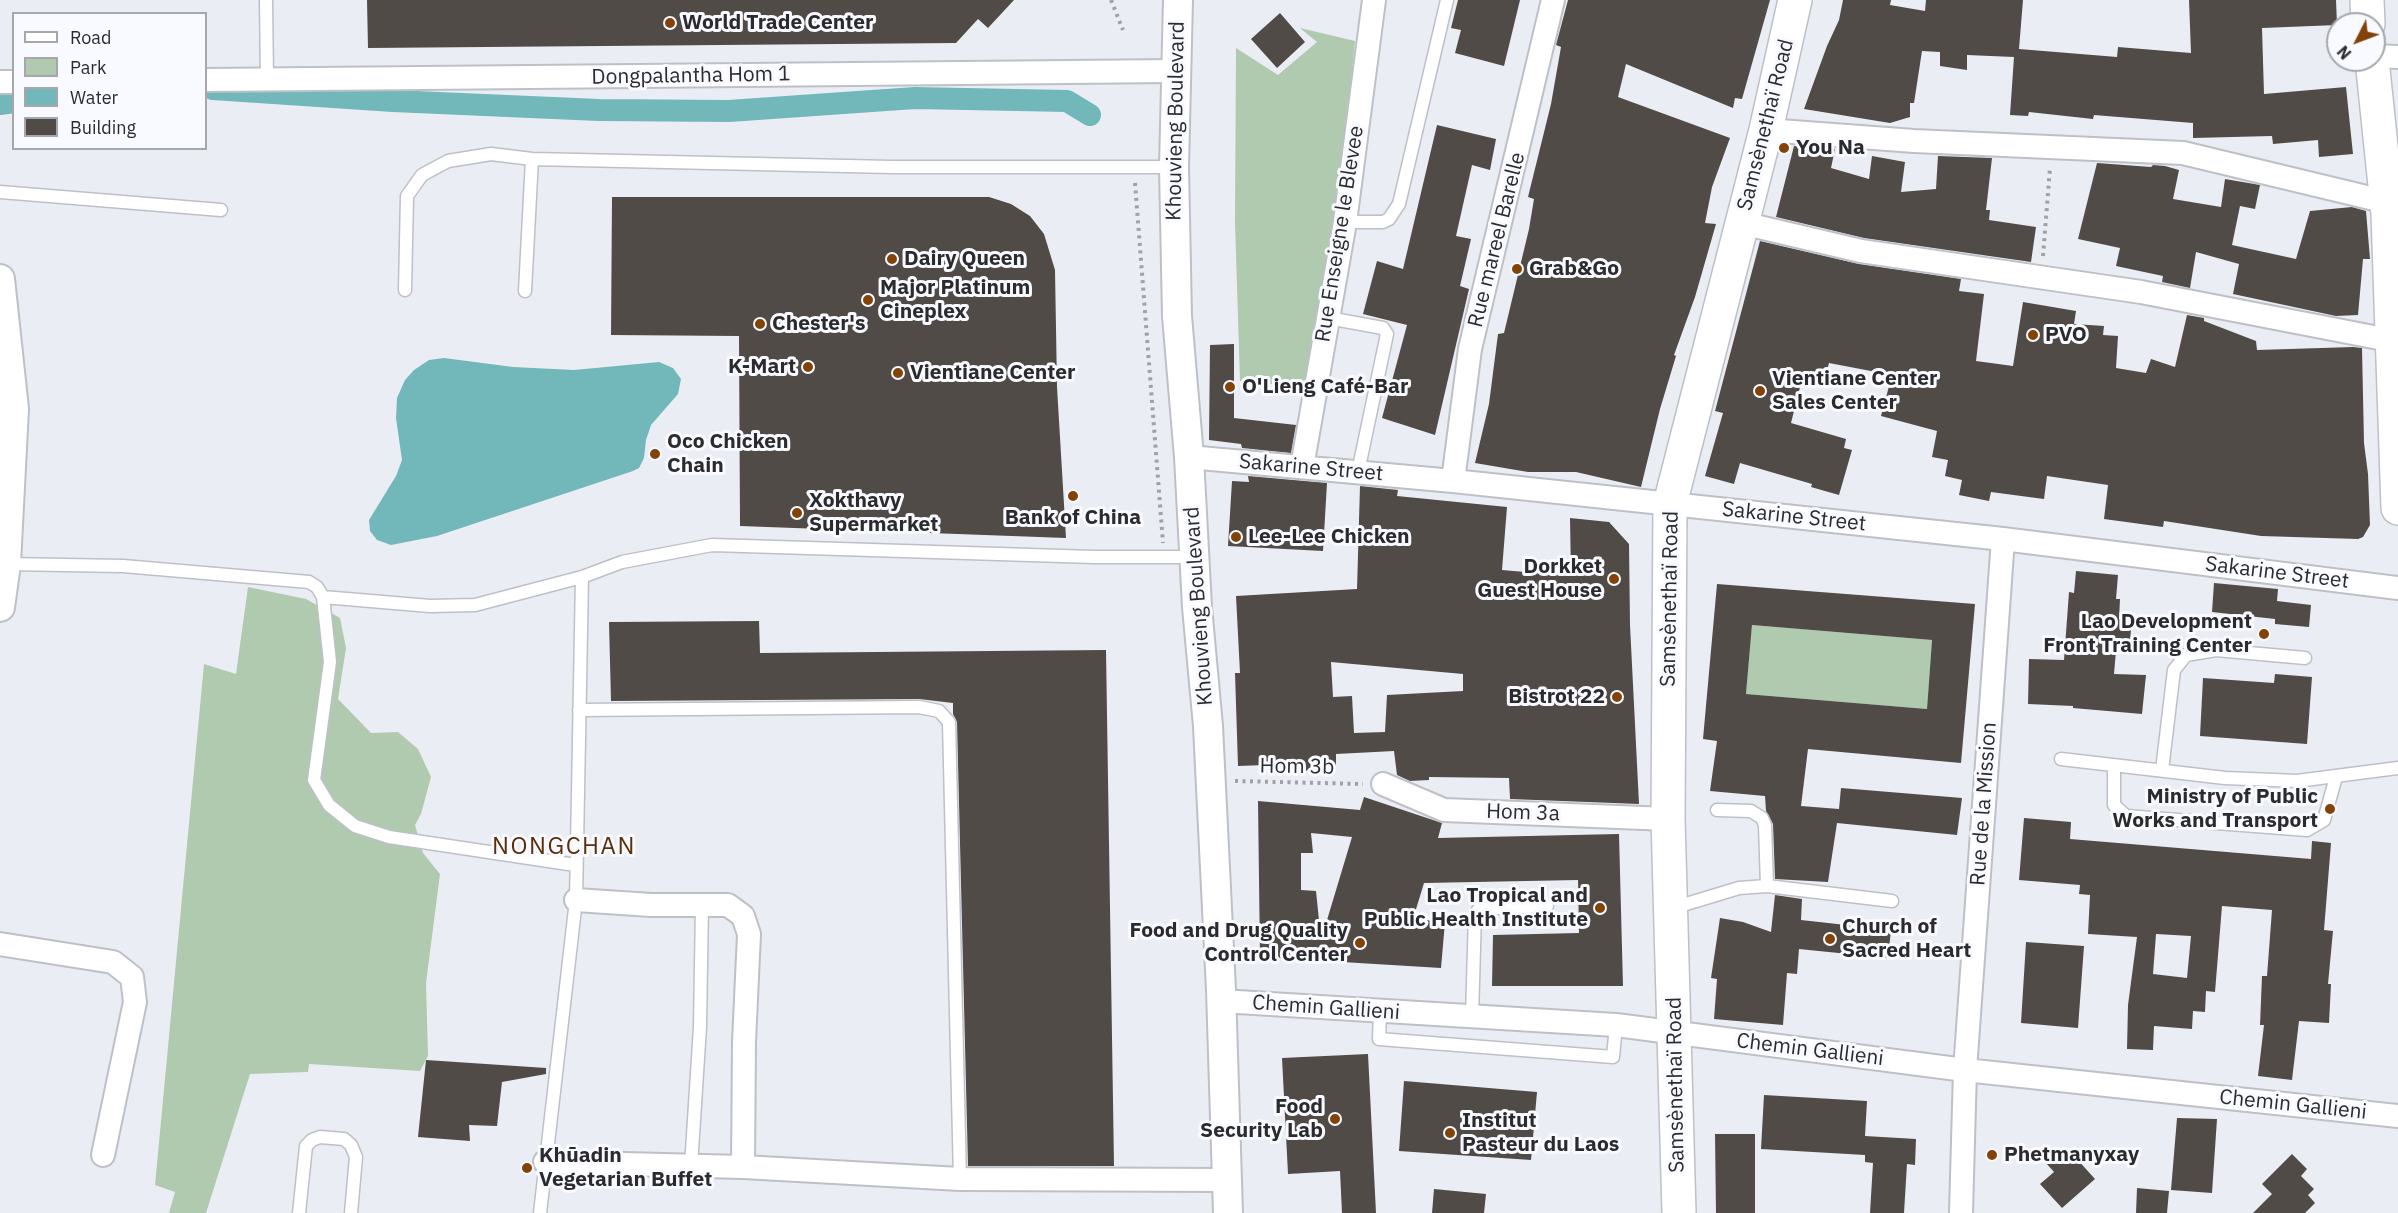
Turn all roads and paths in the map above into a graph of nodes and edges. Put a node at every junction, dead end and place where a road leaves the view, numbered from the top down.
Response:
1 (266, 0) edge
2 (1111, 0) edge
3 (1178, 0) edge
4 (1374, 0) edge
5 (1447, 0) edge
6 (1553, 0) edge
7 (1796, 0) edge
8 (1123, 30) dead end
9 (1176, 71) junction
10 (2375, 72) edge
11 (207, 80) edge
12 (267, 80) junction
13 (1766, 130) junction
14 (2051, 147) junction
15 (532, 159) junction
16 (1133, 167) junction
17 (1174, 167) junction
18 (0, 192) edge
19 (221, 210) dead end
20 (2391, 211) edge
21 (1345, 222) junction
22 (1742, 223) junction
23 (2042, 278) junction
24 (0, 279) edge
25 (405, 290) dead end
26 (525, 291) dead end
27 (1328, 318) junction
28 (2394, 341) junction
29 (7, 411) edge
30 (1189, 457) junction
31 (1302, 467) junction
32 (1358, 472) junction
33 (1453, 481) junction
34 (1670, 504) junction
35 (2398, 508) edge
36 (2003, 539) junction
37 (1164, 557) junction
38 (1195, 557) junction
39 (6, 564) junction
40 (582, 576) junction
41 (2398, 588) edge
42 (323, 597) junction
43 (0, 608) edge
44 (2305, 658) dead end
45 (579, 710) junction
46 (2061, 759) dead end
47 (2114, 765) junction
48 (2398, 768) edge
49 (2162, 770) junction
50 (2336, 777) junction
51 (1210, 781) junction
52 (1383, 784) joint
53 (1717, 810) dead end
54 (1668, 819) junction
55 (575, 865) junction
56 (1767, 886) junction
57 (576, 900) junction
58 (1892, 902) dead end
59 (702, 905) junction
60 (1547, 906) dead end
61 (1672, 908) junction
62 (0, 944) edge
63 (1221, 1001) junction
64 (1380, 1011) junction
65 (1472, 1017) junction
66 (1616, 1026) junction
67 (1674, 1032) junction
68 (1965, 1070) junction
69 (2398, 1116) edge
70 (103, 1155) dead end
71 (545, 1162) junction
72 (691, 1166) junction
73 (743, 1167) junction
74 (960, 1179) junction
75 (1227, 1180) junction
76 (299, 1213) edge
77 (351, 1213) edge
78 (540, 1213) edge
79 (1228, 1213) edge
80 (1679, 1213) edge
81 (1961, 1213) edge

1 - 12 lane
2 - 8 path
3 - 9 street, Khouvieng Boulevard
4 - 21 street, Rue Enseigne le Blevee
5 - 21 lane
6 - 33 street, Rue mareel Barelle
7 - 13 main road, Samsènethaï Road
9 - 12 street, Dongpalantha Hom 1
9 - 17 street, Khouvieng Boulevard
10 - 20 main road
11 - 12 street, Dongpalantha Hom 1
13 - 14 street
13 - 22 main road, Samsènethaï Road
14 - 20 street
14 - 23 path
15 - 16 lane
15 - 25 lane
15 - 26 lane
16 - 17 lane
16 - 37 path
17 - 30 street, Khouvieng Boulevard
18 - 19 lane
20 - 28 main road
21 - 27 street, Rue Enseigne le Blevee
22 - 23 street
22 - 34 main road, Samsènethaï Road
23 - 28 street
24 - 29 street
27 - 31 street, Rue Enseigne le Blevee
27 - 32 lane
28 - 35 main road
29 - 39 street
30 - 31 street, Sakarine Street
30 - 38 street, Khouvieng Boulevard
31 - 32 street, Sakarine Street
32 - 33 street, Sakarine Street
33 - 34 street, Sakarine Street
34 - 36 street, Sakarine Street
34 - 54 main road, Samsènethaï Road
36 - 41 street, Sakarine Street
36 - 68 street, Rue de la Mission
37 - 38 lane
37 - 40 lane
38 - 51 street, Khouvieng Boulevard
39 - 42 lane
39 - 43 street
40 - 42 lane
40 - 45 lane
42 - 55 lane
44 - 49 lane
45 - 55 lane
45 - 74 lane
46 - 47 lane
47 - 49 lane
47 - 50 lane
48 - 50 lane
49 - 50 lane
51 - 52 path, Hom 3b
51 - 63 street, Khouvieng Boulevard
52 - 54 street, Hom 3a
53 - 56 lane
54 - 61 main road, Samsènethaï Road
55 - 57 lane
56 - 58 lane
56 - 61 lane
57 - 59 street
57 - 71 lane
59 - 72 lane
59 - 73 street
60 - 65 lane
61 - 67 main road, Samsènethaï Road
62 - 70 street
63 - 64 street, Chemin Gallieni
63 - 75 street, Khouvieng Boulevard
64 - 65 street, Chemin Gallieni
64 - 66 lane
65 - 66 street, Chemin Gallieni
66 - 67 street, Chemin Gallieni
67 - 68 street, Chemin Gallieni
67 - 80 main road, Samsènethaï Road
68 - 69 street, Chemin Gallieni
68 - 81 street, Rue de la Mission
71 - 72 street
71 - 78 lane
72 - 73 street
73 - 74 street
74 - 75 street
75 - 79 street, Khouvieng Boulevard
76 - 77 lane

